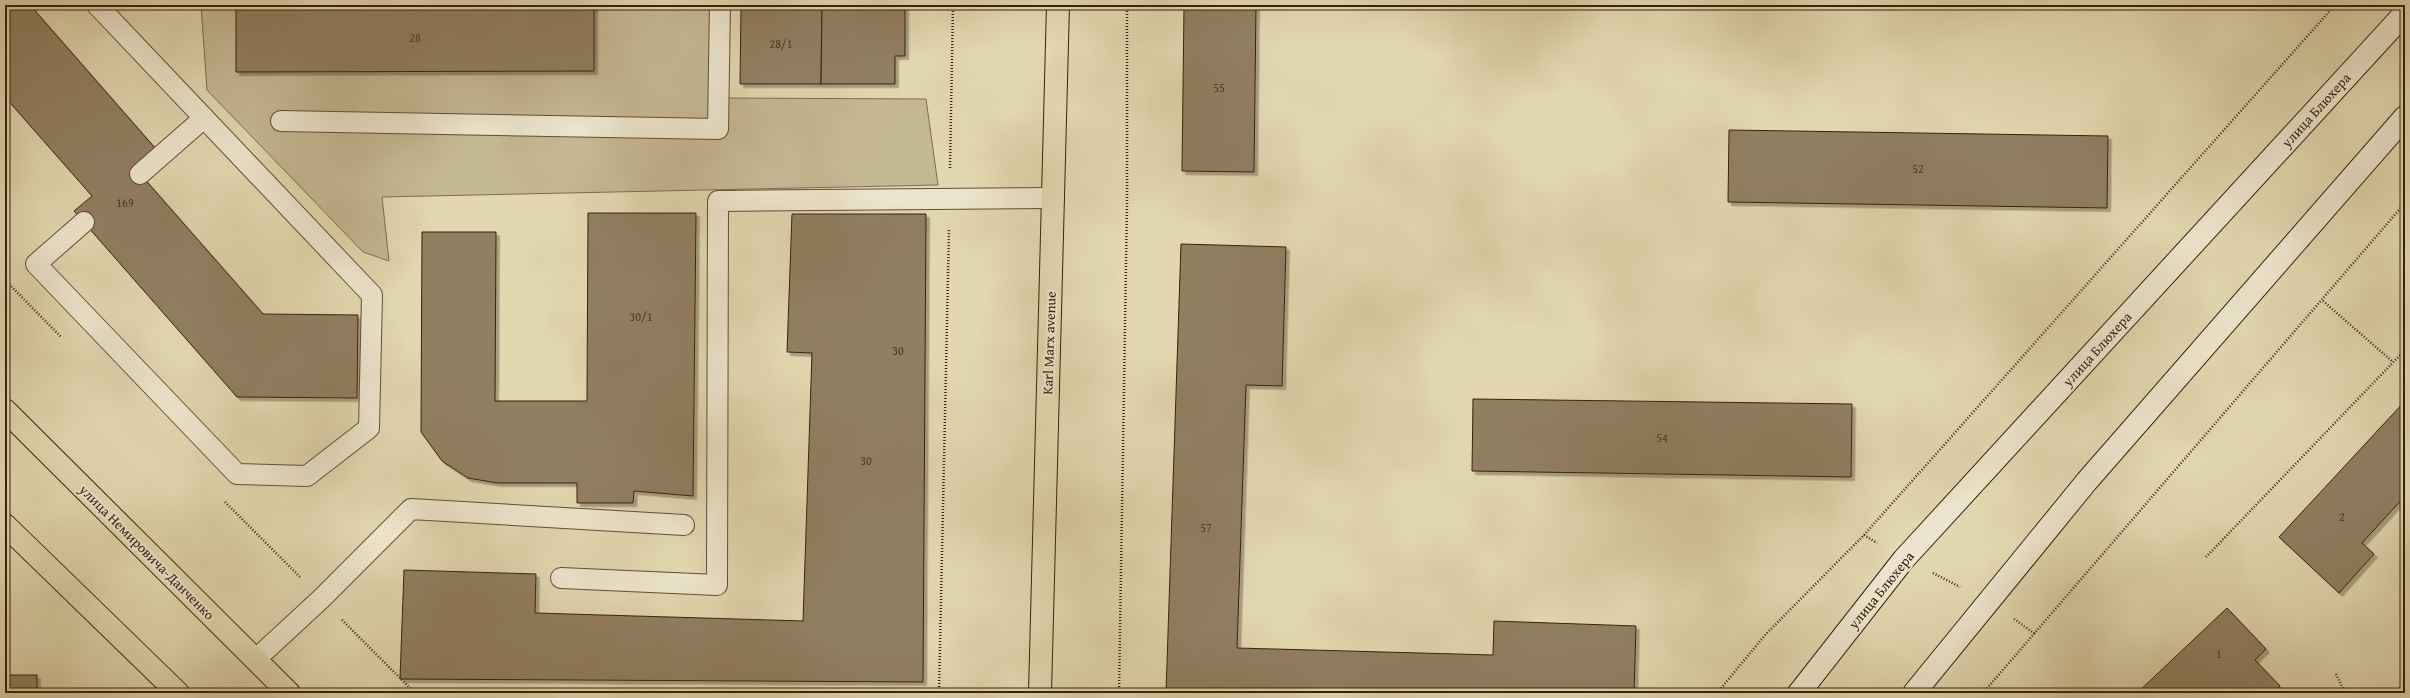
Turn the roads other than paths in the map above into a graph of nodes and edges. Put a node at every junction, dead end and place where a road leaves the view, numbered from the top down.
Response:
1 (97, 5) edge
2 (720, 5) edge
3 (1058, 5) edge
4 (2405, 13) edge
5 (2405, 117) edge
6 (204, 118) junction
7 (281, 120) dead end
8 (140, 174) dead end
9 (1054, 198) junction
10 (84, 222) dead end
11 (5, 410) edge
12 (5, 525) edge
13 (684, 525) dead end
14 (561, 578) dead end
15 (255, 660) junction
16 (1038, 689) edge
17 (178, 693) edge
18 (289, 693) edge
19 (1799, 693) edge
20 (1914, 693) edge

1 - 6 lane
2 - 7 lane
3 - 9 main road, Karl Marx avenue
4 - 19 main road, улица Блюхера
5 - 20 main road
6 - 8 lane
6 - 10 lane
9 - 14 lane
9 - 16 main road, Karl Marx avenue
11 - 15 main road, улица Немировича-Данченко
12 - 17 main road
13 - 15 lane
15 - 18 main road, улица Немировича-Данченко

